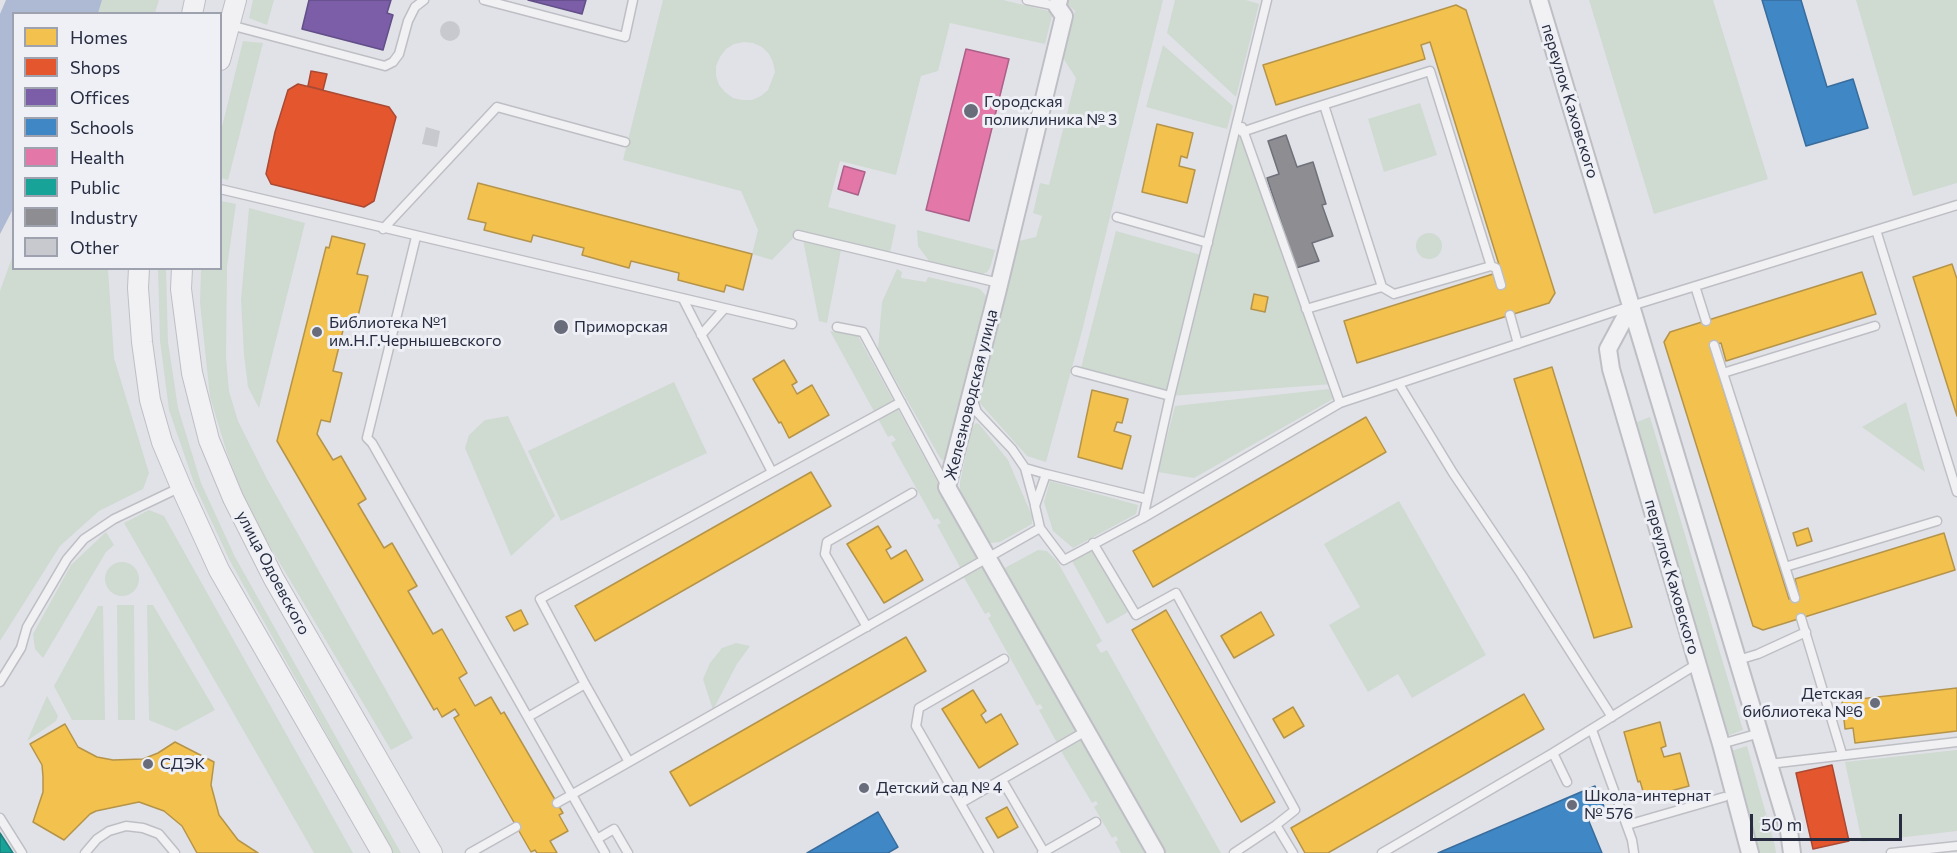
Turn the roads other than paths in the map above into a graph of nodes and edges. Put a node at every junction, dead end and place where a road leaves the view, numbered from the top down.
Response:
1 (236, 0) edge
2 (424, 0) edge
3 (484, 0) edge
4 (633, 0) edge
5 (1027, 0) edge
6 (1539, 0) edge
7 (1264, 1) edge
8 (1058, 3) edge
9 (229, 25) junction
10 (222, 52) edge
11 (1324, 105) junction
12 (1240, 108) junction
13 (1242, 132) junction
14 (625, 142) dead end
15 (222, 189) edge
16 (1957, 206) edge
17 (1117, 217) dead end
18 (383, 229) junction
19 (1876, 230) junction
20 (798, 235) dead end
21 (416, 237) junction
22 (1208, 243) junction
23 (1491, 266) junction
24 (139, 270) edge
25 (182, 270) edge
26 (999, 283) junction
27 (1501, 285) dead end
28 (1695, 286) junction
29 (1382, 287) junction
30 (682, 299) junction
31 (1631, 306) junction
32 (724, 309) junction
33 (1306, 309) junction
34 (1510, 315) dead end
35 (1706, 321) dead end
36 (792, 324) dead end
37 (1875, 326) dead end
38 (837, 327) dead end
39 (701, 334) junction
40 (1518, 344) junction
41 (1714, 345) dead end
42 (1076, 371) dead end
43 (1723, 373) junction
44 (1399, 384) junction
45 (970, 395) junction
46 (1170, 396) junction
47 (901, 402) junction
48 (1340, 404) junction
49 (1025, 468) junction
50 (772, 471) junction
51 (1046, 474) junction
52 (181, 487) junction
53 (947, 488) junction
54 (1957, 492) edge
55 (912, 493) dead end
56 (1147, 500) junction
57 (1035, 506) junction
58 (1143, 518) junction
59 (1937, 520) dead end
60 (1040, 528) junction
61 (1093, 543) junction
62 (987, 558) junction
63 (1785, 567) junction
64 (1795, 598) dead end
65 (1801, 618) dead end
66 (867, 627) junction
67 (1806, 632) junction
68 (1004, 659) dead end
69 (1738, 660) junction
70 (1697, 664) junction
71 (0, 682) edge
72 (585, 684) junction
73 (528, 717) junction
74 (1612, 717) junction
75 (1592, 730) junction
76 (1086, 731) junction
77 (1760, 733) junction
78 (1957, 742) edge
79 (1721, 744) junction
80 (1553, 753) junction
81 (1842, 754) junction
82 (629, 762) junction
83 (1769, 765) junction
84 (1002, 780) junction
85 (1567, 782) dead end
86 (572, 795) junction
87 (1724, 797) dead end
88 (557, 803) dead end
89 (961, 803) junction
90 (0, 818) edge
91 (1096, 822) dead end
92 (1276, 825) junction
93 (1627, 825) junction
94 (516, 827) dead end
95 (597, 839) junction
96 (1957, 846) edge
97 (1043, 852) edge
98 (22, 853) edge
99 (85, 853) edge
100 (175, 853) edge
101 (382, 853) edge
102 (432, 853) edge
103 (471, 853) edge
104 (604, 853) edge
105 (628, 853) edge
106 (989, 853) edge
107 (1156, 853) edge
108 (1234, 853) edge
109 (1293, 853) edge
110 (1382, 853) edge
111 (1634, 853) edge
112 (1750, 853) edge
113 (1792, 853) edge
114 (1891, 853) edge

1 - 9 street
2 - 9 lane
3 - 4 lane
5 - 8 lane
6 - 31 street, переулок Каховского
7 - 12 lane
8 - 26 street, Железноводская улица
9 - 10 street
11 - 13 lane
11 - 23 lane
11 - 29 lane
12 - 13 lane
12 - 22 lane
13 - 33 lane
14 - 18 lane
15 - 18 lane
16 - 19 lane
17 - 22 lane
18 - 21 lane
19 - 28 lane
19 - 54 lane
20 - 26 lane
21 - 30 lane
21 - 73 lane
22 - 46 lane
23 - 27 lane
23 - 29 lane
24 - 52 street
25 - 102 street, улица Одоевского
26 - 45 street, Железноводская улица
28 - 31 lane
28 - 35 lane
29 - 33 lane
30 - 32 lane
30 - 39 lane
31 - 40 lane
31 - 69 street, переулок Каховского
31 - 70 street, переулок Каховского
32 - 36 lane
32 - 39 lane
33 - 48 lane
34 - 40 lane
37 - 43 lane
38 - 47 lane
39 - 50 lane
40 - 44 lane
41 - 43 lane
42 - 46 lane
43 - 63 lane
44 - 48 lane
44 - 74 lane
45 - 49 lane
45 - 53 street, Железноводская улица
46 - 56 lane
47 - 50 lane
47 - 53 lane
48 - 58 lane
49 - 51 lane
49 - 57 lane
50 - 72 lane
51 - 56 lane
51 - 57 lane
52 - 71 lane
52 - 101 street
53 - 62 street, Железноводская улица
55 - 66 lane
56 - 58 lane
57 - 60 lane
58 - 61 lane
59 - 63 lane
60 - 61 lane
60 - 62 lane
61 - 92 lane
62 - 66 lane
62 - 76 street, Железноводская улица
63 - 64 lane
65 - 67 lane
66 - 82 lane
67 - 69 lane
67 - 81 lane
68 - 89 lane
69 - 77 street, переулок Каховского
70 - 74 lane
70 - 79 street, переулок Каховского
72 - 73 lane
72 - 82 lane
73 - 86 lane
74 - 75 lane
75 - 80 lane
75 - 93 lane
76 - 84 lane
76 - 107 street, Железноводская улица
77 - 79 lane
77 - 83 street, переулок Каховского
78 - 81 lane
79 - 112 street, переулок Каховского
80 - 85 lane
80 - 110 lane
81 - 83 lane
82 - 86 lane
83 - 113 street, переулок Каховского
84 - 89 lane
84 - 97 lane
86 - 88 lane
86 - 95 lane
87 - 93 lane
89 - 106 lane
90 - 98 lane
91 - 97 lane
92 - 108 lane
92 - 109 lane
93 - 111 lane
94 - 103 lane
95 - 104 lane
95 - 105 lane
96 - 114 lane
99 - 100 lane

